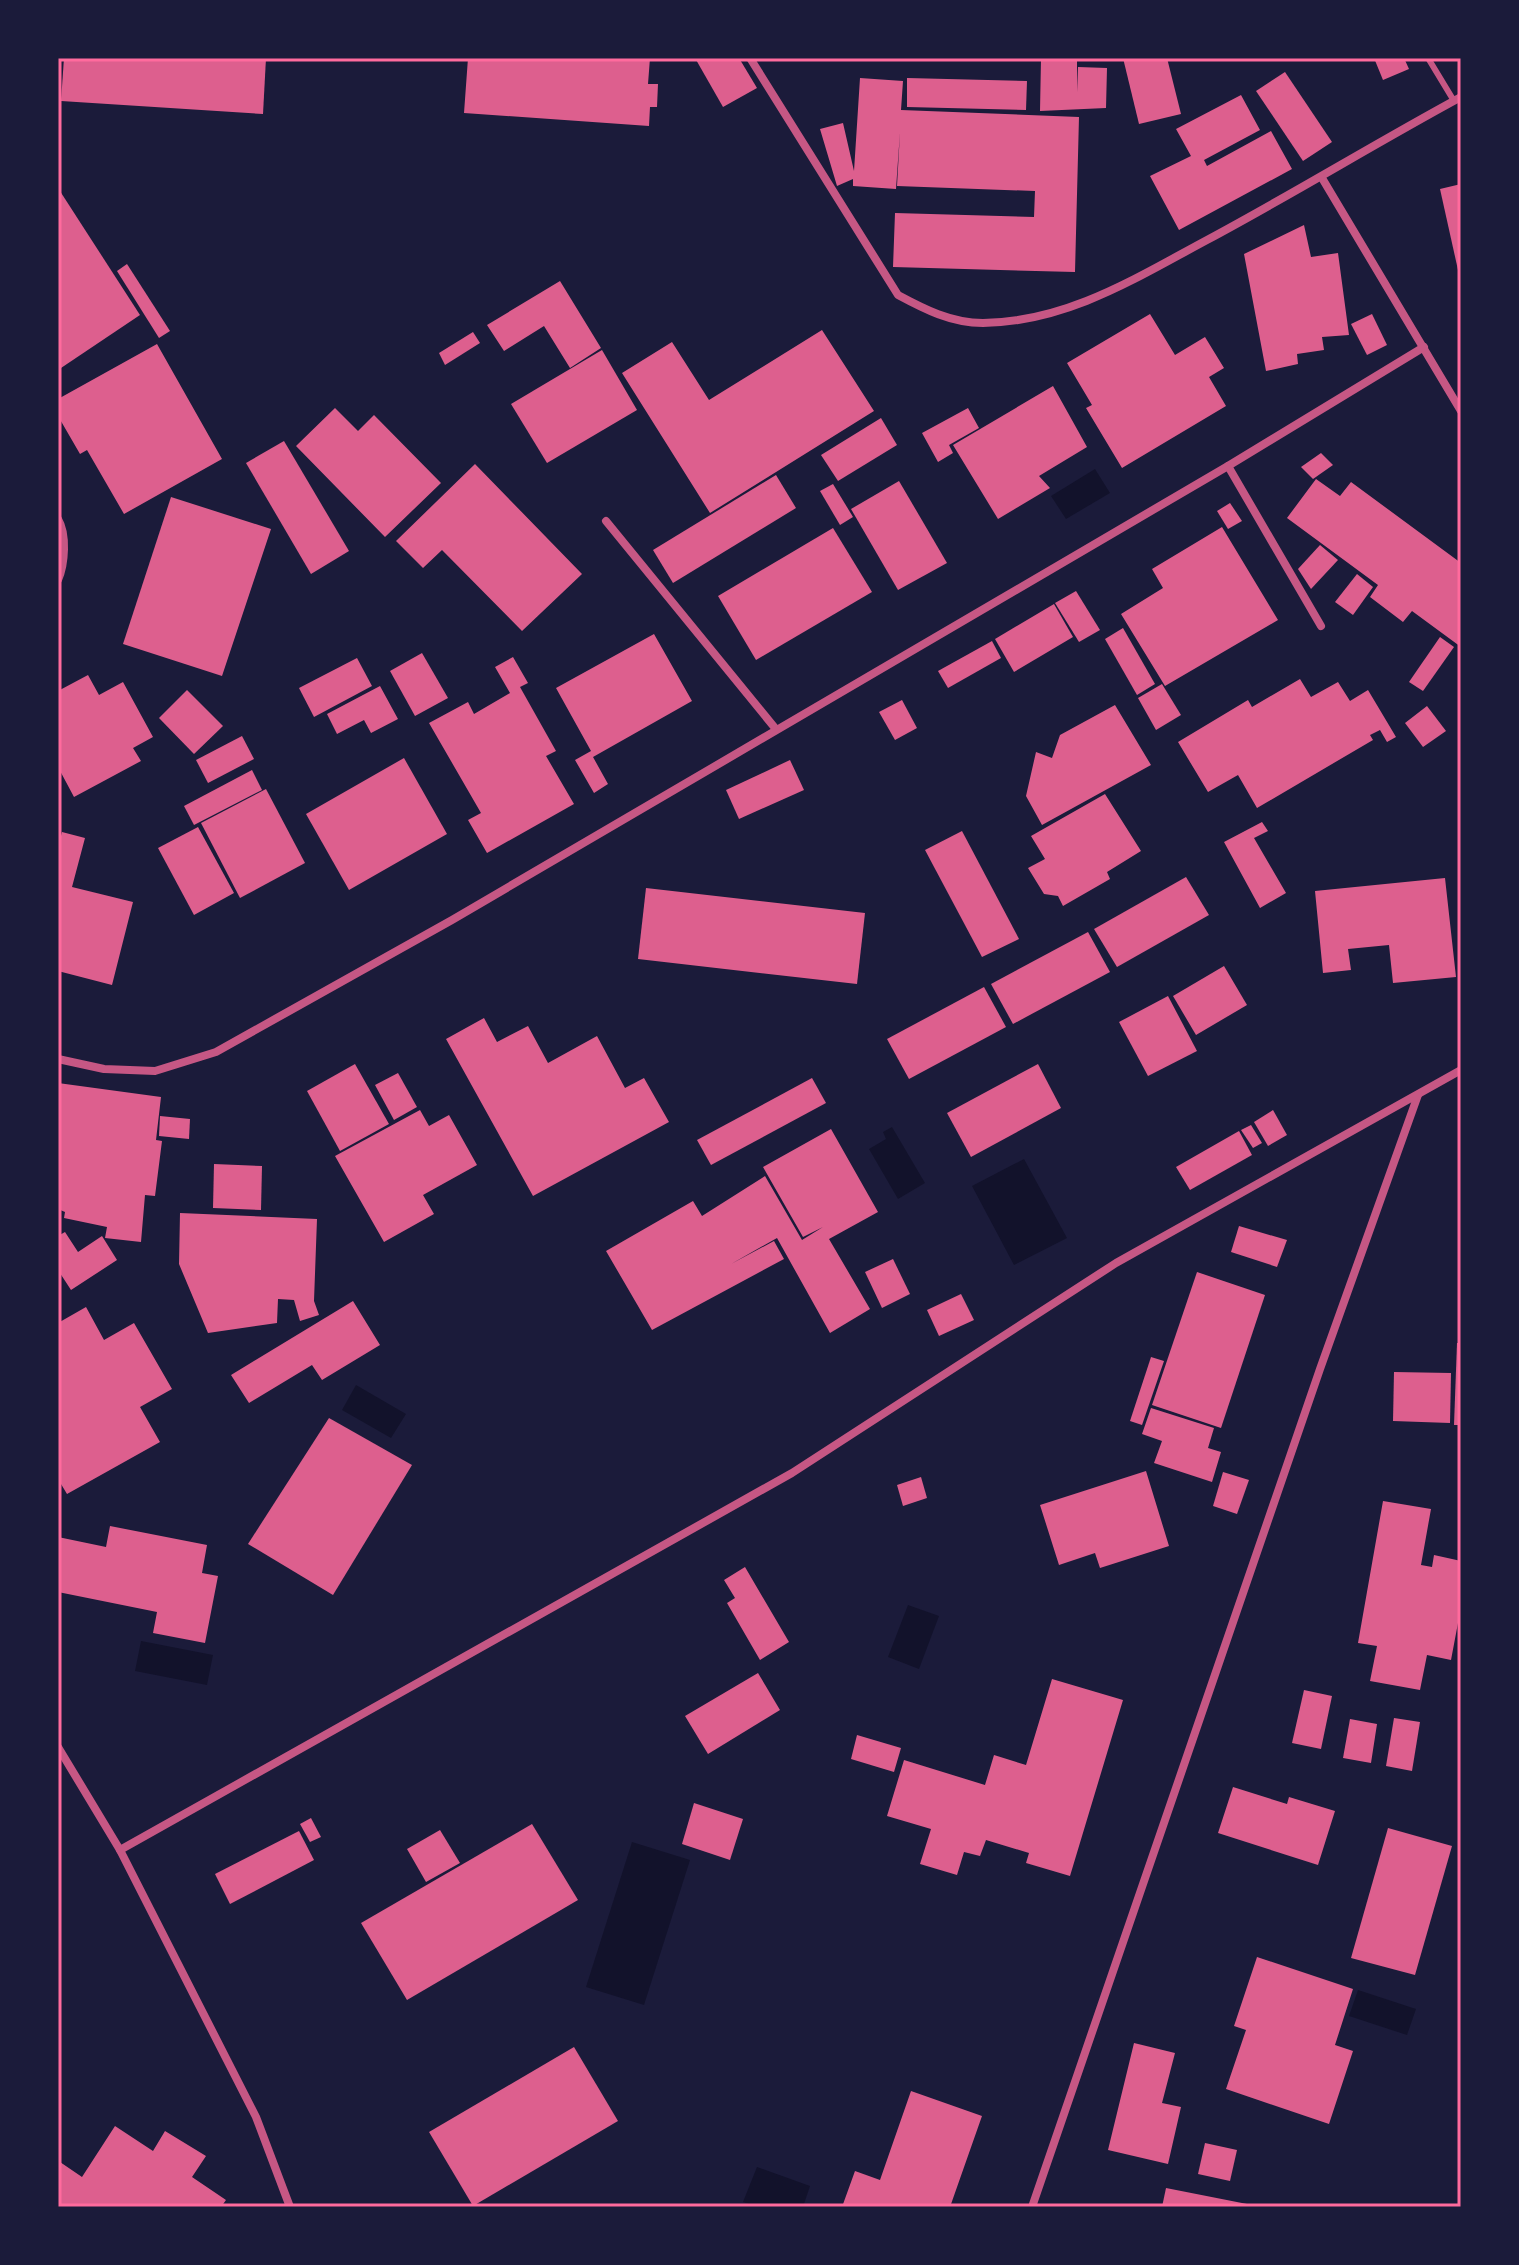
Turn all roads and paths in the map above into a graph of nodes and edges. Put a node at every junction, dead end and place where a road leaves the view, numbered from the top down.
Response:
1 (750, 58) edge
2 (1428, 58) edge
3 (1457, 99) edge
4 (1322, 178) junction
5 (1424, 347) junction
6 (1461, 411) edge
7 (1228, 466) junction
8 (58, 519) edge
9 (606, 521) dead end
10 (58, 580) edge
11 (1321, 626) dead end
12 (775, 728) junction
13 (58, 1059) edge
14 (1461, 1070) edge
15 (1418, 1095) junction
16 (58, 1747) edge
17 (120, 1850) junction
18 (290, 2207) edge
19 (1032, 2207) edge

1 - 4 street
2 - 3 lane
3 - 4 street
4 - 5 street
5 - 6 street
5 - 7 street
7 - 11 street
7 - 12 street
8 - 10 street
9 - 12 street
12 - 13 street
14 - 15 street
15 - 17 street
15 - 19 street
16 - 17 street
17 - 18 street

